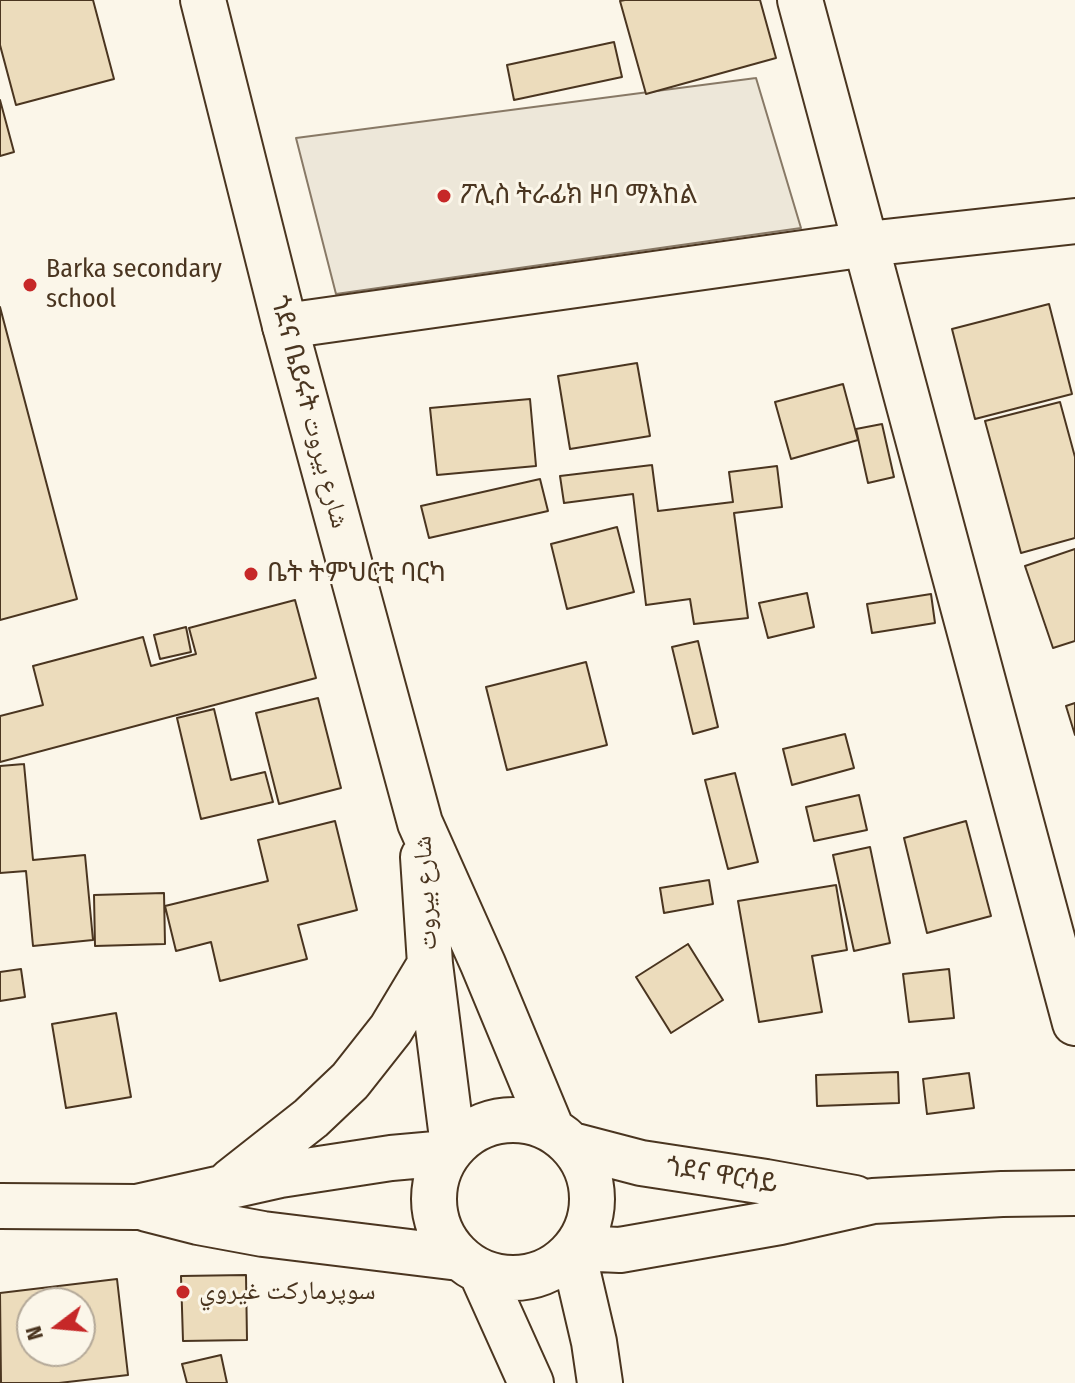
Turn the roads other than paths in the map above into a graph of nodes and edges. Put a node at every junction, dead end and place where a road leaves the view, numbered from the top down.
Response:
1 (203, 0) edge
2 (800, 0) edge
3 (1075, 221) edge
4 (867, 244) junction
5 (285, 326) junction
6 (420, 823) junction
7 (430, 964) junction
8 (1075, 1023) edge
9 (562, 1137) junction
10 (450, 1150) junction
11 (224, 1186) junction
12 (1075, 1193) edge
13 (873, 1201) junction
14 (0, 1206) edge
15 (137, 1207) junction
16 (574, 1250) junction
17 (470, 1265) junction
18 (531, 1383) edge
19 (600, 1383) edge

1 - 5 main road, ጎደና ቤይሩት شارع بيروت
2 - 4 main road
3 - 4 main road
4 - 5 main road
4 - 8 main road
5 - 6 main road, ጎደና ቤይሩት شارع بيروت
6 - 7 main road, شارع بيروت
6 - 9 main road, شارع بيروت
7 - 10 main road, شارع بيروت
7 - 11 main road
9 - 10 main road
9 - 13 main road, ጎደና ዋርሳይ
9 - 16 main road
10 - 11 main road
10 - 17 main road
11 - 15 main road
12 - 13 main road, ጎደና ዋርሳይ
13 - 16 main road, ጎደና ዋርሳይ
14 - 15 main road
15 - 17 main road
16 - 17 main road
16 - 19 main road
17 - 18 main road

